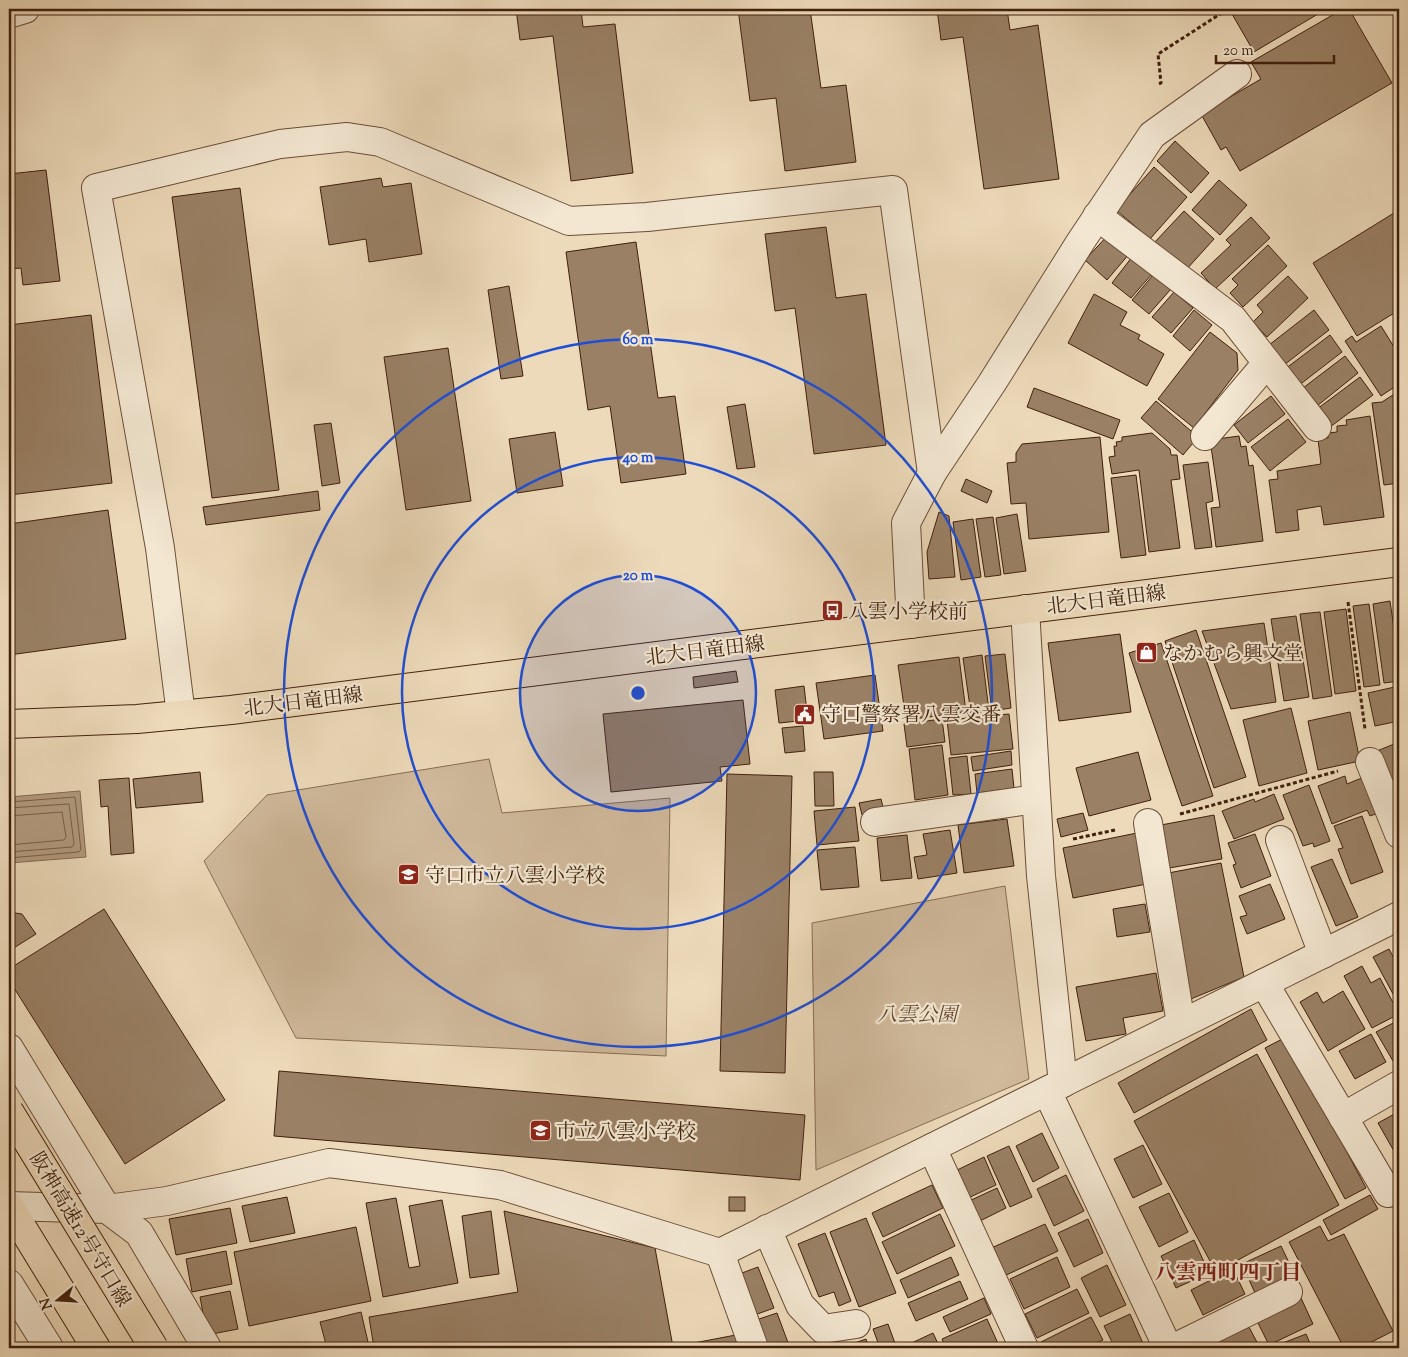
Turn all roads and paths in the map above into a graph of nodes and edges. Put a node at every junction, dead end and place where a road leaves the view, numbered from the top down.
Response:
1 (25, 9) edge
2 (9, 14) edge
3 (1237, 74) dead end
4 (1097, 216) junction
5 (1267, 363) junction
6 (1317, 426) dead end
7 (1205, 436) dead end
8 (932, 473) junction
9 (1399, 562) edge
10 (1344, 569) junction
11 (1025, 610) junction
12 (911, 624) junction
13 (181, 715) junction
14 (9, 724) edge
15 (1370, 762) junction
16 (1036, 798) junction
17 (875, 822) dead end
18 (1148, 823) junction
19 (1399, 834) edge
20 (1280, 840) dead end
21 (1039, 846) junction
22 (1399, 916) edge
23 (1323, 954) junction
24 (1264, 983) junction
25 (1181, 1024) junction
26 (9, 1048) edge
27 (1399, 1085) edge
28 (1055, 1087) junction
29 (9, 1111) edge
30 (1343, 1117) junction
31 (932, 1148) junction
32 (1399, 1187) edge
33 (9, 1206) edge
34 (107, 1209) junction
35 (767, 1229) junction
36 (720, 1252) junction
37 (9, 1284) edge
38 (1288, 1292) dead end
39 (856, 1324) dead end
40 (48, 1348) edge
41 (96, 1348) edge
42 (154, 1348) edge
43 (207, 1348) edge
44 (754, 1348) edge
45 (1024, 1348) edge
46 (1168, 1348) edge
47 (1174, 1348) edge

1 - 2 street
3 - 4 street
4 - 5 street
4 - 8 street
5 - 6 street
5 - 7 street
8 - 12 street
8 - 13 street
9 - 10 main road, 北大日竜田線
10 - 11 main road, 北大日竜田線
10 - 15 path
11 - 12 main road, 北大日竜田線
11 - 16 street
12 - 13 main road, 北大日竜田線
13 - 14 main road, 北大日竜田線
15 - 18 path
15 - 19 street
16 - 17 street
16 - 21 street
18 - 21 path
18 - 25 street
20 - 23 street
21 - 28 street
22 - 23 street
23 - 24 street
24 - 25 street
24 - 30 street
25 - 28 street
26 - 34 street
27 - 30 street
28 - 31 street
28 - 46 street
29 - 42 main road, 阪神高速12号守口線, bridge
30 - 32 street
31 - 35 street
31 - 45 street
33 - 34 street
33 - 41 main road
34 - 36 street
34 - 43 street
35 - 36 street
35 - 39 street
36 - 44 street
37 - 40 street
38 - 47 street

